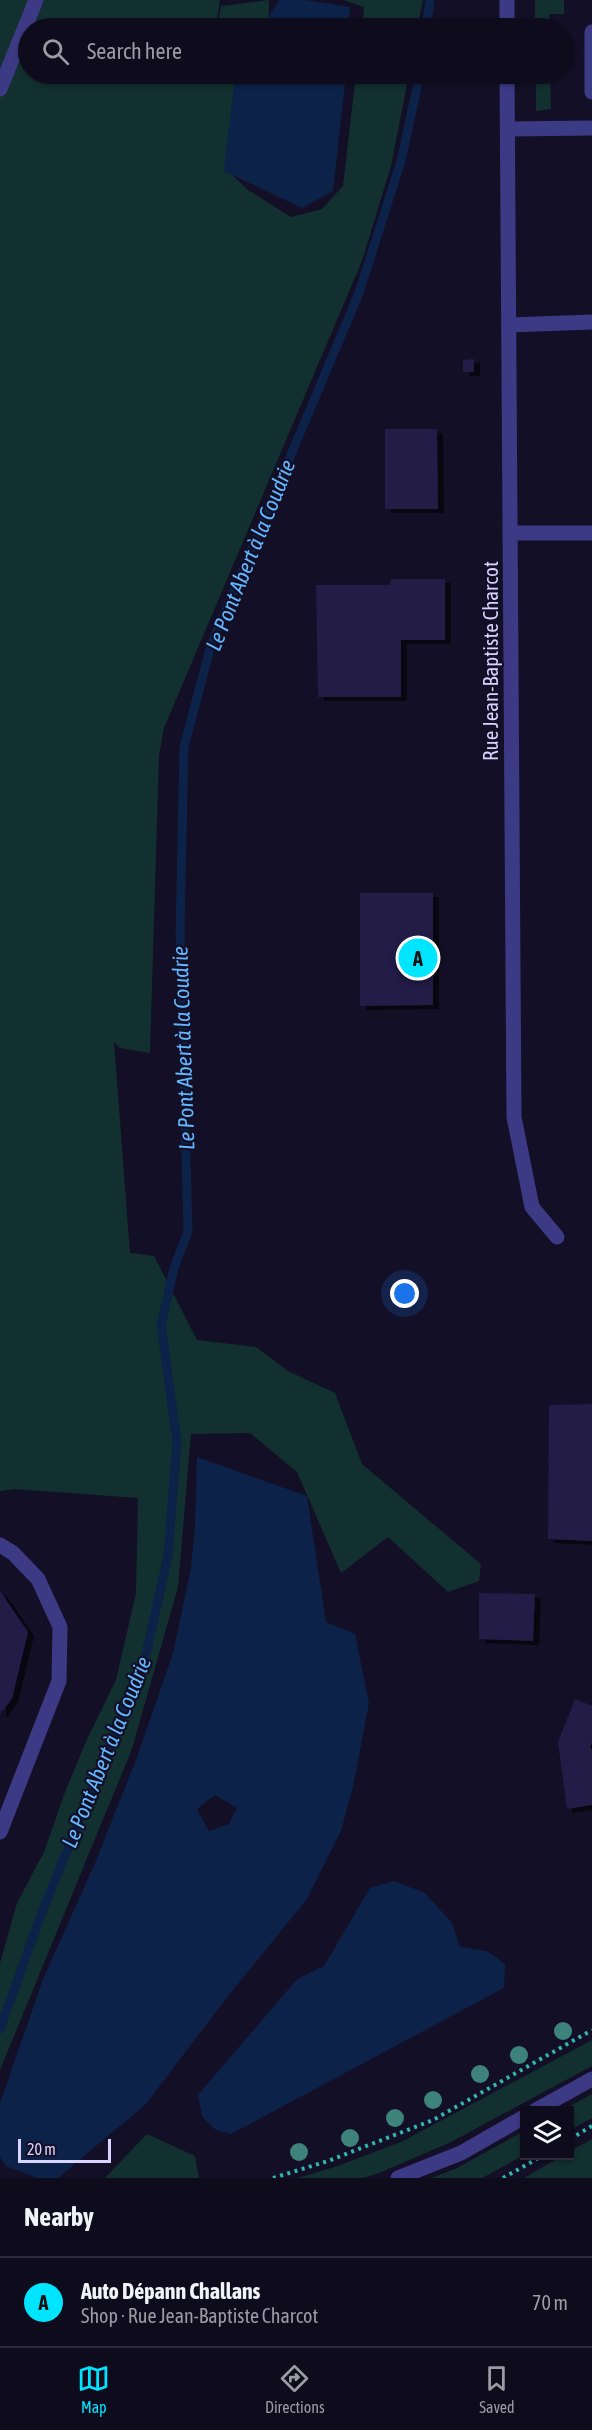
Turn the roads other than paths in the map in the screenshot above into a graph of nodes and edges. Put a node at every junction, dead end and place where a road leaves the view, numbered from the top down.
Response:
1 (36, 0) edge
2 (507, 0) edge
3 (29, 18) edge
4 (507, 18) edge
5 (592, 32) edge
6 (18, 44) edge
7 (507, 84) edge
8 (0, 89) edge
9 (592, 92) edge
10 (592, 128) edge
11 (508, 129) junction
12 (592, 322) edge
13 (509, 325) junction
14 (510, 533) junction
15 (592, 533) edge
16 (556, 1237) dead end
17 (0, 1545) edge
18 (0, 1832) edge
19 (592, 2079) edge
20 (543, 2106) edge
21 (520, 2120) edge
22 (398, 2178) edge

1 - 3 street
2 - 4 street
5 - 9 street
6 - 8 street
7 - 11 street, Rue Jean-Baptiste Charcot
10 - 11 street
11 - 13 street, Rue Jean-Baptiste Charcot
12 - 13 street
13 - 14 street, Rue Jean-Baptiste Charcot
14 - 15 street
14 - 16 street, Rue Jean-Baptiste Charcot
17 - 18 street
19 - 20 street
21 - 22 street

